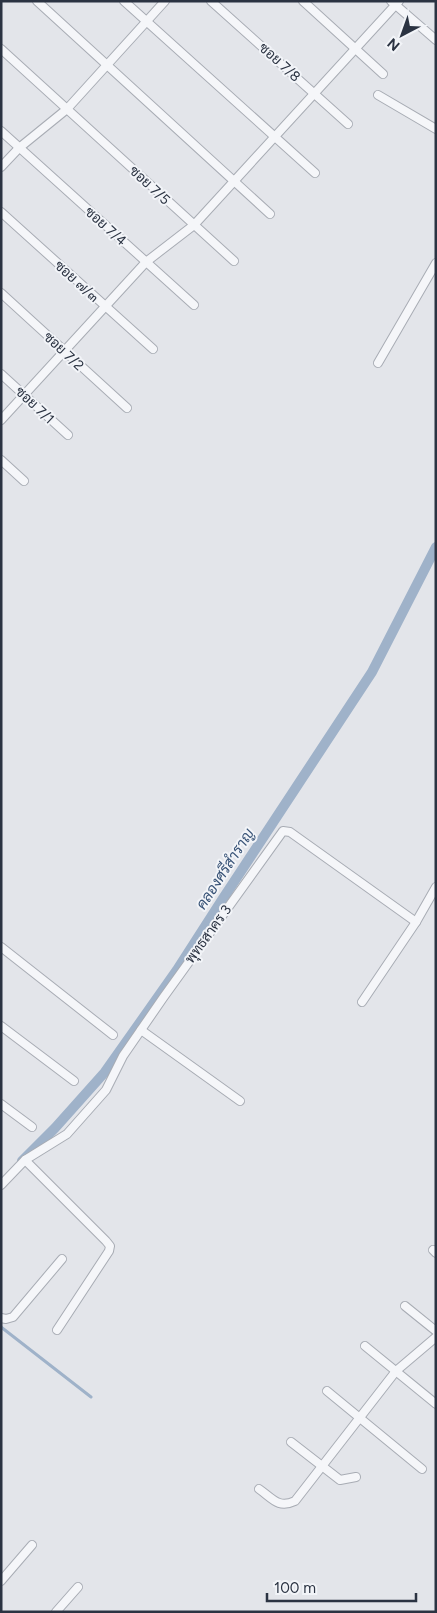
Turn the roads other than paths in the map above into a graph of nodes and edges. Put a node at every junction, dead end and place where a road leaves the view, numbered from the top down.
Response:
1 (37, 1) edge
2 (124, 1) edge
3 (165, 1) edge
4 (211, 1) edge
5 (303, 1) edge
6 (395, 3) edge
7 (147, 22) junction
8 (436, 40) edge
9 (1, 49) edge
10 (355, 49) junction
11 (106, 66) junction
12 (383, 74) dead end
13 (314, 93) junction
14 (378, 95) dead end
15 (68, 109) junction
16 (348, 124) dead end
17 (436, 129) edge
18 (1, 132) edge
19 (275, 138) junction
20 (19, 148) junction
21 (1, 167) edge
22 (315, 172) dead end
23 (234, 181) junction
24 (1, 212) edge
25 (270, 214) dead end
26 (194, 225) junction
27 (234, 261) dead end
28 (146, 262) junction
29 (436, 263) edge
30 (1, 293) edge
31 (194, 306) dead end
32 (105, 307) junction
33 (153, 349) dead end
34 (65, 351) junction
35 (378, 363) dead end
36 (1, 374) edge
37 (24, 395) junction
38 (127, 408) dead end
39 (1, 420) edge
40 (68, 435) dead end
41 (1, 460) edge
42 (24, 481) dead end
43 (436, 887) edge
44 (416, 922) junction
45 (1, 947) edge
46 (362, 1002) dead end
47 (1, 1026) edge
48 (141, 1030) junction
49 (113, 1035) dead end
50 (74, 1081) dead end
51 (240, 1101) dead end
52 (1, 1104) edge
53 (32, 1127) dead end
54 (25, 1160) junction
55 (1, 1185) edge
56 (62, 1259) dead end
57 (405, 1306) dead end
58 (1, 1318) edge
59 (57, 1330) dead end
60 (436, 1331) edge
61 (436, 1338) edge
62 (365, 1346) dead end
63 (396, 1371) junction
64 (326, 1391) dead end
65 (436, 1404) edge
66 (359, 1419) junction
67 (292, 1442) dead end
68 (322, 1466) junction
69 (422, 1469) dead end
70 (356, 1477) dead end
71 (259, 1489) dead end
72 (32, 1545) dead end
73 (1, 1581) edge
74 (78, 1587) dead end
75 (56, 1612) edge

1 - 11 street
2 - 7 street
3 - 7 street
4 - 13 street, ซอย 7/8
5 - 10 street
6 - 8 street
6 - 10 street
7 - 11 street
7 - 19 street
9 - 15 street, ซอย 7/5
10 - 12 street
10 - 13 street
11 - 15 street
11 - 23 street
13 - 16 street, ซอย 7/8
13 - 19 street
14 - 17 street
15 - 20 street
15 - 26 street, ซอย 7/5
18 - 20 street, ซอย 7/4
19 - 22 street
19 - 23 street
20 - 21 street
20 - 28 street, ซอย 7/4
23 - 25 street
23 - 26 street
24 - 32 street, ซอย ๗/๓
26 - 27 street, ซอย 7/5
26 - 28 street
28 - 31 street, ซอย 7/4
28 - 32 street
29 - 35 street
30 - 34 street, ซอย 7/2
32 - 33 street, ซอย ๗/๓
32 - 34 street
34 - 37 street
34 - 38 street, ซอย 7/2
36 - 37 street, ซอย 7/1
37 - 39 street
37 - 40 street, ซอย 7/1
41 - 42 street
43 - 44 street
44 - 46 street
44 - 48 street, พุทธสาคร 3
45 - 49 street
47 - 50 street
48 - 51 street
48 - 54 street, พุทธสาคร 3
52 - 53 street
54 - 55 street, พุทธสาคร 3
54 - 59 street
56 - 58 street
57 - 60 street
61 - 63 street
62 - 63 street
63 - 65 street
63 - 66 street
64 - 66 street
66 - 68 street
66 - 69 street
67 - 68 street
68 - 70 street
68 - 71 street
72 - 73 street
74 - 75 street

